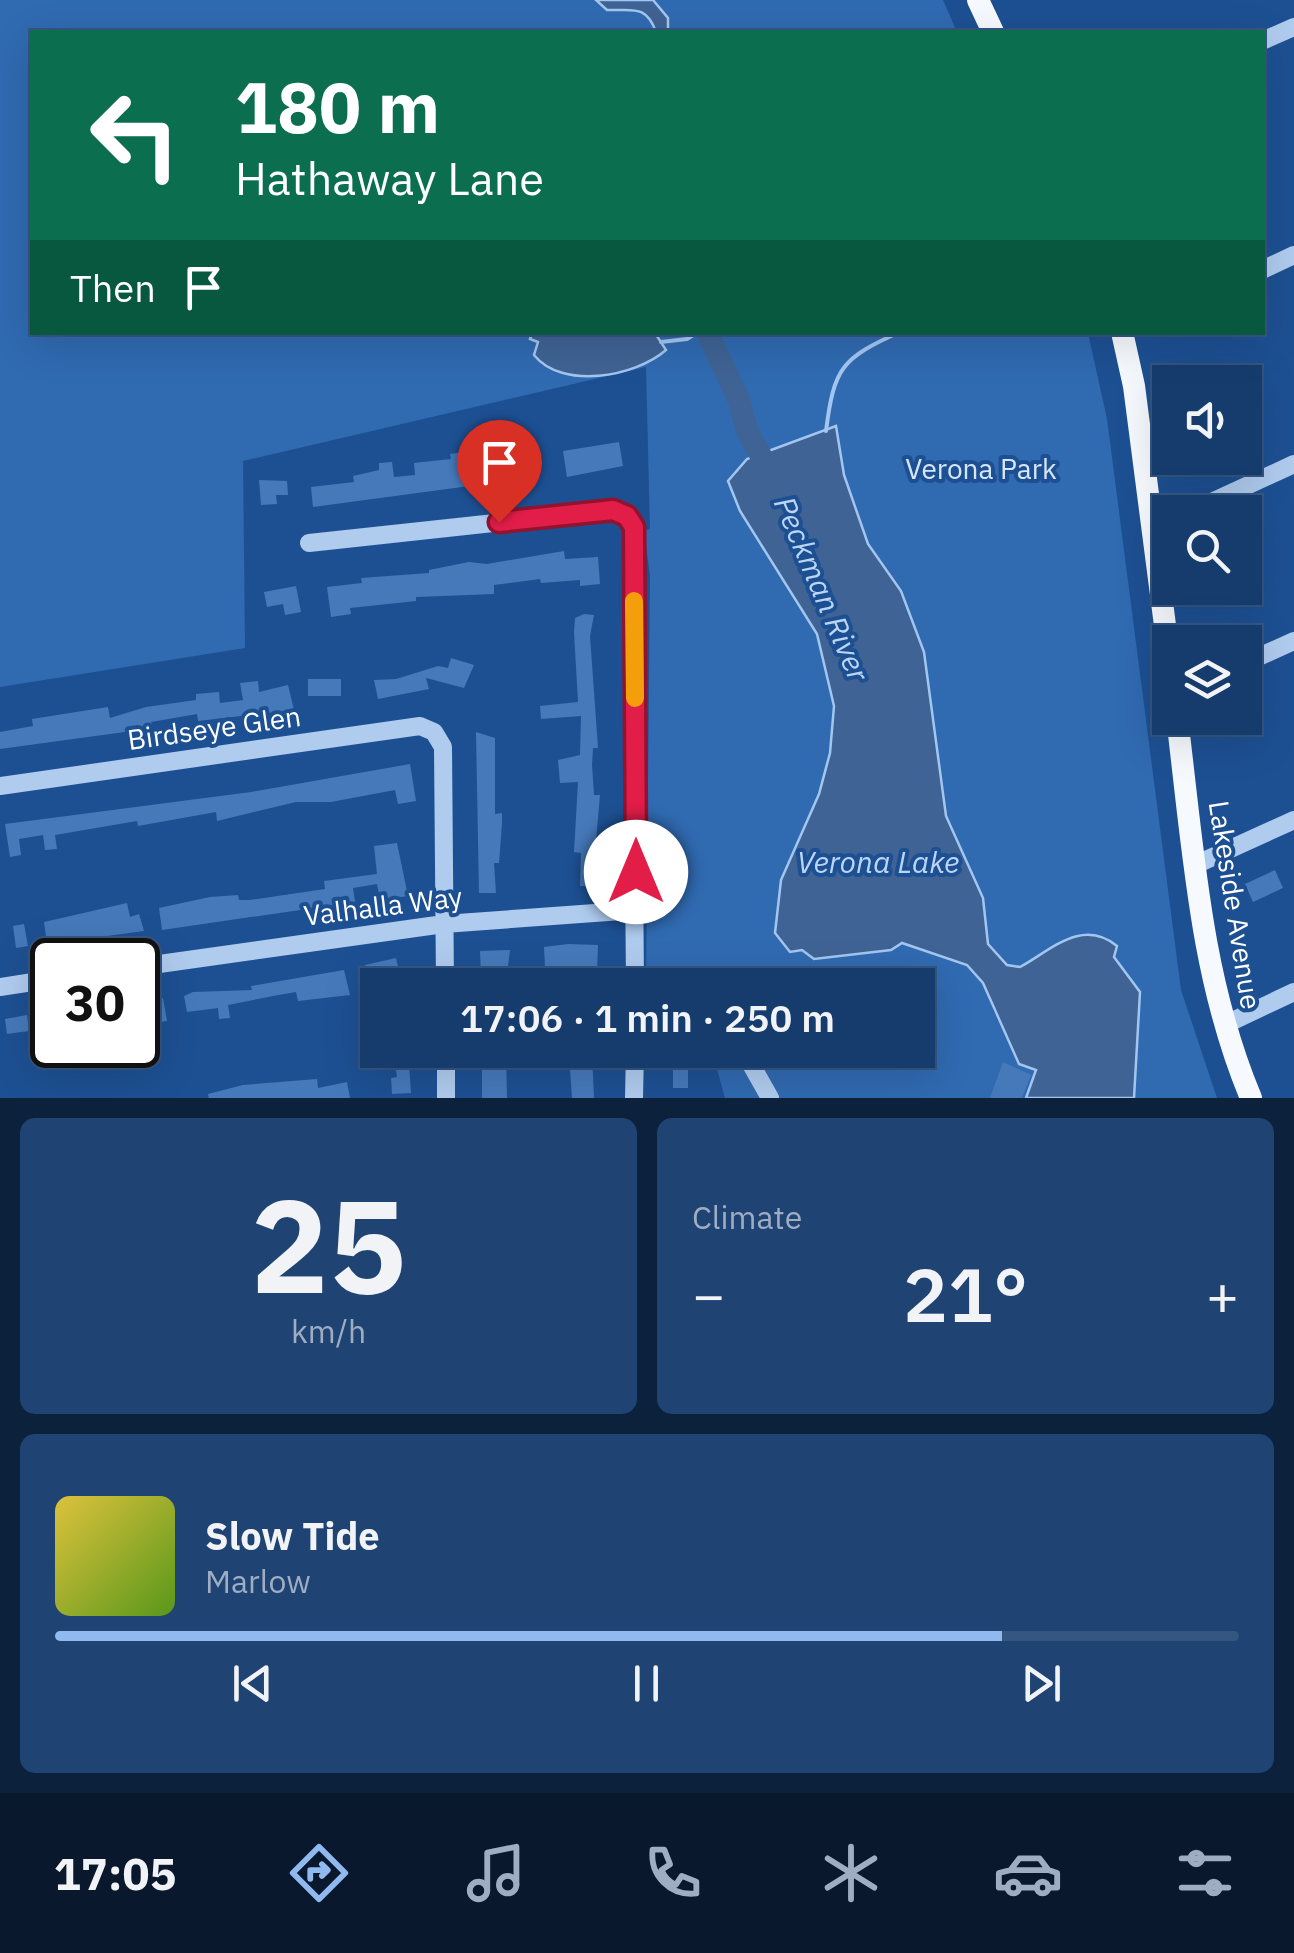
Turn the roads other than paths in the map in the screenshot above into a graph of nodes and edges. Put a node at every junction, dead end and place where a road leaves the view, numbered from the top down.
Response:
1 (978, 0) edge
2 (1294, 27) edge
3 (992, 30) edge
4 (1265, 40) edge
5 (1294, 255) edge
6 (1265, 269) edge
7 (1124, 335) edge
8 (1294, 464) edge
9 (1156, 495) edge
10 (1227, 495) edge
11 (310, 543) dead end
12 (1294, 641) edge
13 (1262, 656) edge
14 (1179, 735) edge
15 (0, 786) edge
16 (1294, 820) edge
17 (1195, 866) junction
18 (636, 910) junction
19 (444, 924) junction
20 (160, 964) edge
21 (445, 968) edge
22 (636, 968) edge
23 (30, 982) edge
24 (0, 986) edge
25 (1294, 992) edge
26 (1224, 1024) junction
27 (446, 1068) edge
28 (634, 1068) edge
29 (753, 1068) edge
30 (446, 1098) edge
31 (634, 1098) edge
32 (770, 1098) edge
33 (1251, 1098) edge

1 - 3 main road
2 - 4 street
5 - 6 street
7 - 9 main road
8 - 10 street
11 - 18 street
12 - 13 street
14 - 17 main road, Lakeside Avenue
15 - 19 street, Birdseye Glen
16 - 17 street
17 - 26 main road, Lakeside Avenue
18 - 19 street, Valhalla Way
18 - 22 street
19 - 20 street, Valhalla Way
19 - 21 street
23 - 24 street
25 - 26 street
26 - 33 main road, Lakeside Avenue
27 - 30 street
28 - 31 street
29 - 32 street

